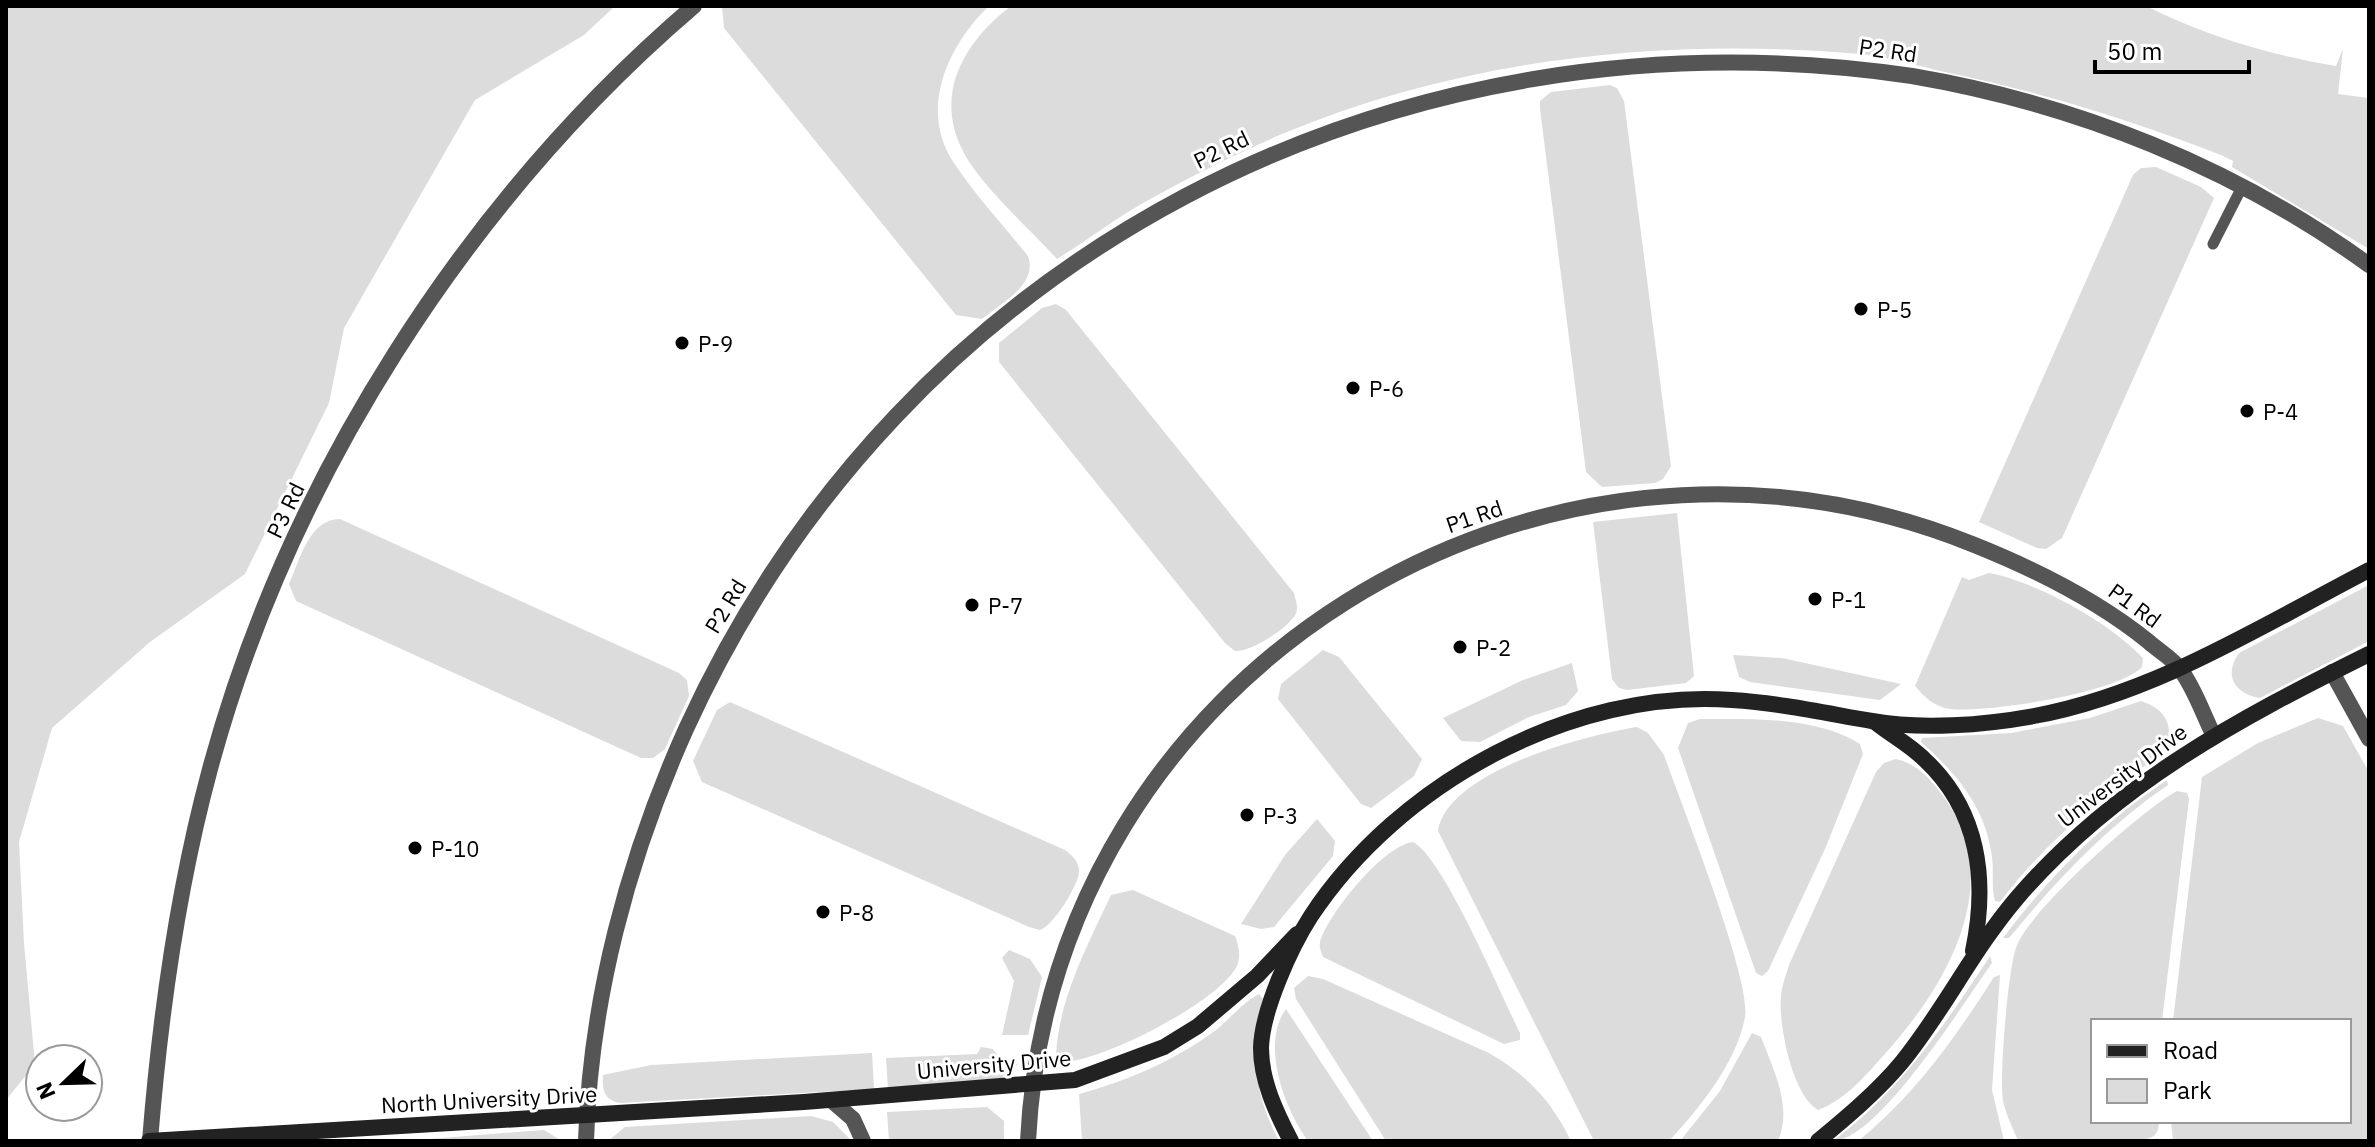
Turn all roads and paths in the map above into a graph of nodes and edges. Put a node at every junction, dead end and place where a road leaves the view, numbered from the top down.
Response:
1 (692, 7) edge
2 (2242, 187) junction
3 (2213, 244) dead end
4 (2369, 265) edge
5 (2369, 570) edge
6 (2369, 654) edge
7 (2180, 668) junction
8 (2332, 672) junction
9 (1875, 722) junction
10 (2213, 734) junction
11 (2369, 739) edge
12 (1303, 929) junction
13 (1972, 955) junction
14 (1031, 1084) junction
15 (831, 1100) junction
16 (586, 1115) junction
17 (149, 1141) edge
18 (586, 1141) edge
19 (863, 1141) edge
20 (1028, 1141) edge
21 (1291, 1141) edge
22 (1818, 1141) edge

1 - 17 street, P3 Rd
2 - 3 lane
2 - 4 street, P2 Rd
2 - 16 street, P2 Rd
5 - 7 main road, University Drive
6 - 8 main road, University Drive
7 - 9 main road, University Drive
7 - 10 street
7 - 14 street, P1 Rd
8 - 10 main road, University Drive
8 - 11 street
9 - 12 main road, University Drive
9 - 13 main road, University Drive
10 - 13 main road, University Drive
12 - 14 main road, University Drive
12 - 21 main road, University Drive
13 - 22 main road, University Drive
14 - 15 main road, University Drive
14 - 20 street, P1 Rd
15 - 16 main road, North University Drive
15 - 19 street
16 - 17 main road, North University Drive
16 - 18 street, P2 Rd

